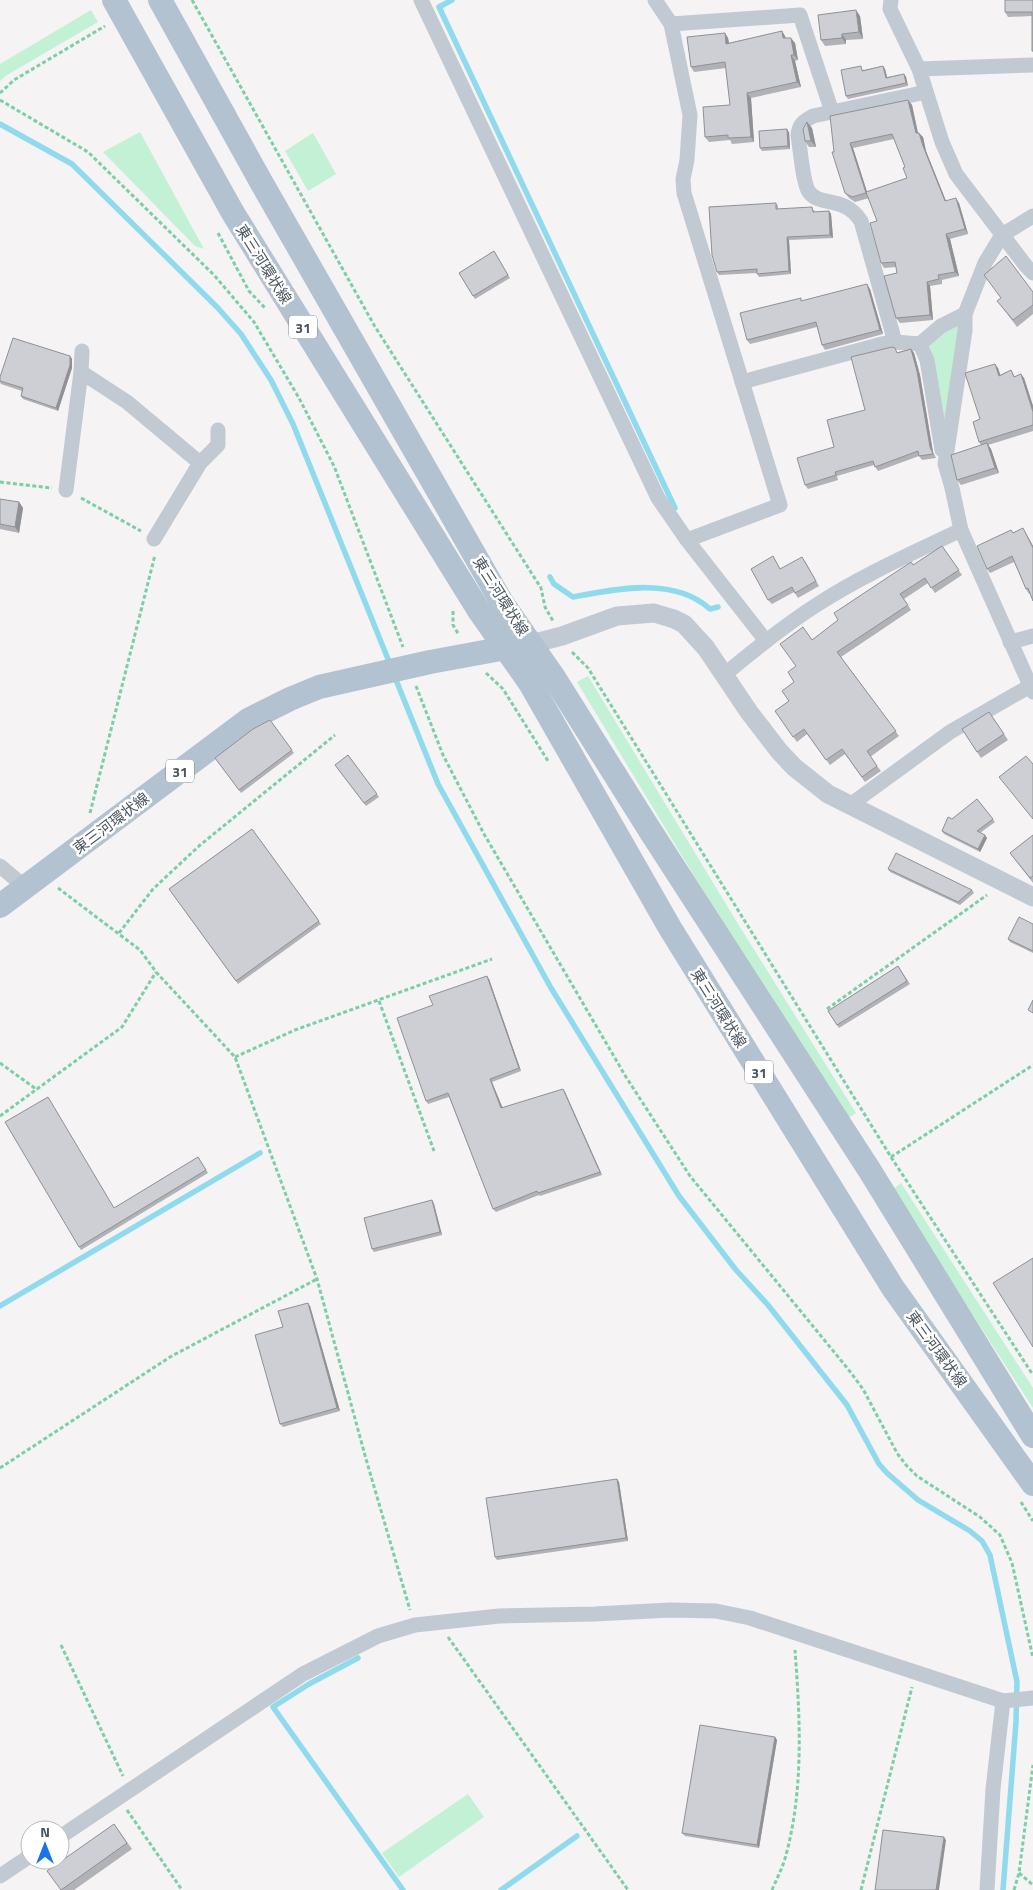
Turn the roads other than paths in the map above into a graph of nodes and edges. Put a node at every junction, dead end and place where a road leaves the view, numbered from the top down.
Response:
1 (160, 0) edge
2 (421, 0) edge
3 (655, 0) edge
4 (891, 0) edge
5 (118, 8) edge
6 (671, 24) junction
7 (1033, 65) edge
8 (920, 69) junction
9 (926, 92) junction
10 (832, 112) junction
11 (1033, 216) edge
12 (1002, 235) junction
13 (1033, 273) edge
14 (965, 314) junction
15 (895, 342) junction
16 (920, 344) junction
17 (82, 351) dead end
18 (81, 372) junction
19 (742, 382) junction
20 (218, 430) dead end
21 (200, 463) junction
22 (945, 464) junction
23 (66, 490) road end
24 (961, 530) junction
25 (154, 539) road end
26 (687, 540) junction
27 (1033, 636) edge
28 (766, 641) junction
29 (1010, 642) junction
30 (531, 644) junction
31 (504, 647) junction
32 (724, 675) junction
33 (1032, 689) edge
34 (850, 805) junction
35 (0, 866) edge
36 (33, 882) junction
37 (1033, 897) edge
38 (0, 906) edge
39 (1033, 1436) edge
40 (1033, 1484) edge
41 (1030, 1699) edge
42 (1003, 1701) junction
43 (70, 1830) edge
44 (20, 1863) edge
45 (0, 1876) edge
46 (987, 1890) edge

1 - 30 main road, 東三河環状線 / 31
2 - 26 street
3 - 6 street
4 - 8 street
5 - 31 main road, 東三河環状線 / 31
6 - 10 street
6 - 19 street
7 - 8 street
8 - 9 street
9 - 10 street
9 - 12 street
10 - 15 street
11 - 12 street
12 - 13 street
12 - 14 street
14 - 16 street
14 - 22 street
15 - 16 street
15 - 19 street
16 - 22 street
17 - 18 street
18 - 21 street
18 - 23 street
19 - 26 street
20 - 21 street
21 - 25 street
22 - 24 street
24 - 28 street
24 - 29 street
26 - 28 street
27 - 29 street
28 - 32 street
29 - 33 street
30 - 31 main road, 東三河環状線 / 31
30 - 32 street
30 - 39 main road, 東三河環状線 / 31
31 - 36 main road, 東三河環状線 / 31
31 - 40 main road, 東三河環状線 / 31
32 - 34 street
33 - 34 street
34 - 37 street
35 - 36 street
36 - 38 main road, 東三河環状線 / 31
41 - 42 street
42 - 43 street
42 - 46 street
44 - 45 street

